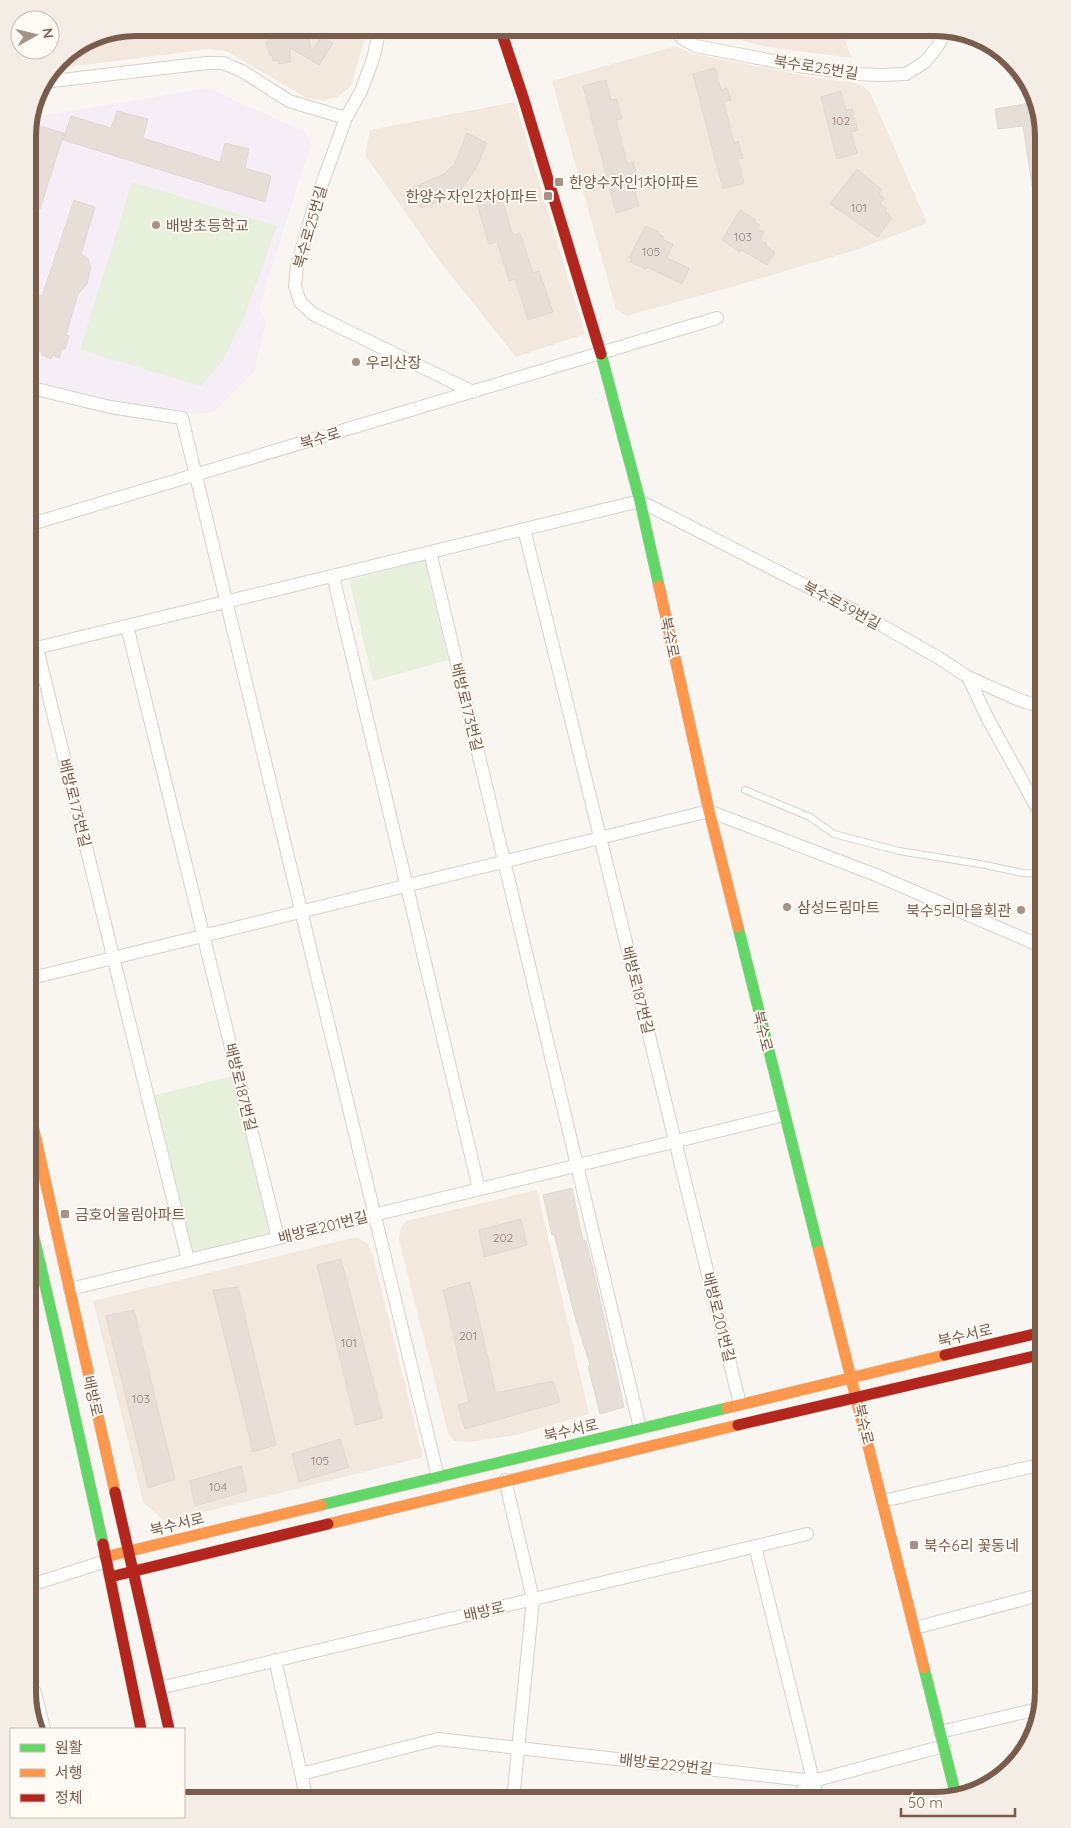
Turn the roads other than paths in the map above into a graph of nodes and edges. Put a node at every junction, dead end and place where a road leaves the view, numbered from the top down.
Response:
1 (378, 36) edge
2 (503, 36) edge
3 (680, 36) edge
4 (943, 36) edge
5 (53, 81) edge
6 (346, 118) junction
7 (717, 318) dead end
8 (601, 354) junction
9 (36, 389) edge
10 (473, 392) junction
11 (196, 474) junction
12 (640, 501) junction
13 (36, 522) edge
14 (524, 529) junction
15 (430, 552) junction
16 (333, 576) junction
17 (227, 602) junction
18 (126, 626) junction
19 (36, 648) edge
20 (36, 664) edge
21 (968, 677) junction
22 (1035, 705) edge
23 (745, 790) dead end
24 (1035, 804) edge
25 (708, 811) junction
26 (600, 838) junction
27 (504, 862) junction
28 (1035, 874) edge
29 (406, 886) junction
30 (302, 912) junction
31 (203, 936) junction
32 (1035, 943) edge
33 (113, 958) junction
34 (36, 977) edge
35 (784, 1115) junction
36 (36, 1139) edge
37 (675, 1142) junction
38 (577, 1166) junction
39 (479, 1190) junction
40 (375, 1215) junction
41 (278, 1238) junction
42 (36, 1244) edge
43 (188, 1260) junction
44 (70, 1289) junction
45 (1035, 1334) edge
46 (1035, 1356) edge
47 (852, 1377) junction
48 (857, 1396) junction
49 (740, 1404) junction
50 (640, 1428) junction
51 (1035, 1466) edge
52 (438, 1477) junction
53 (505, 1480) junction
54 (883, 1501) junction
55 (807, 1534) dead end
56 (756, 1546) junction
57 (128, 1552) junction
58 (105, 1559) junction
59 (133, 1570) junction
60 (110, 1577) junction
61 (36, 1583) edge
62 (1035, 1596) edge
63 (533, 1599) junction
64 (914, 1628) junction
65 (275, 1660) junction
66 (160, 1688) junction
67 (36, 1698) edge
68 (1033, 1710) edge
69 (44, 1728) edge
70 (141, 1728) edge
71 (169, 1728) edge
72 (940, 1732) junction
73 (944, 1746) junction
74 (519, 1748) junction
75 (301, 1774) junction
76 (813, 1781) junction
77 (954, 1790) edge
78 (305, 1792) edge
79 (515, 1792) edge
80 (802, 1792) edge
81 (816, 1792) edge

1 - 6 street, 북수로25번길
2 - 8 street
3 - 4 street, 북수로25번길
5 - 6 street
6 - 10 street, 북수로25번길
7 - 8 street
8 - 10 street, 북수로
8 - 12 street, 북수로
9 - 11 street
10 - 11 street, 북수로
11 - 13 street, 북수로
11 - 17 street
12 - 14 street, 배방로173번길
12 - 21 street, 북수로39번길
12 - 25 street, 북수로
14 - 15 street, 배방로173번길
14 - 26 street
15 - 16 street, 배방로173번길
15 - 27 street, 배방로173번길
16 - 17 street, 배방로173번길
16 - 29 street
17 - 18 street, 배방로173번길
17 - 30 street
18 - 19 street, 배방로173번길
18 - 31 street
20 - 33 street, 배방로173번길
21 - 22 street, 북수로39번길
21 - 24 street
23 - 28 lane
25 - 26 street
25 - 32 street
25 - 35 street, 북수로
26 - 27 street
26 - 37 street, 배방로187번길
27 - 29 street
27 - 38 street
29 - 30 street
29 - 39 street
30 - 31 street
30 - 40 street
31 - 33 street
31 - 41 street, 배방로187번길
33 - 34 street
33 - 43 street
35 - 37 street, 배방로201번길
35 - 47 street, 북수로
36 - 44 street, 배방로
37 - 38 street, 배방로201번길
37 - 49 street, 배방로201번길
38 - 39 street, 배방로201번길
38 - 50 street
39 - 40 street, 배방로201번길
40 - 41 street, 배방로201번길
40 - 52 street
41 - 43 street, 배방로201번길
42 - 58 street, 배방로
43 - 44 street, 배방로201번길
44 - 57 street, 배방로
45 - 47 street, 북수서로
46 - 48 street
47 - 48 street, 북수로
47 - 49 street, 북수서로
48 - 53 street
48 - 54 street, 북수로
49 - 50 street, 북수서로
50 - 52 street, 북수서로
51 - 54 street
52 - 57 street, 북수서로
53 - 59 street
53 - 63 street
54 - 64 street, 북수로
55 - 56 street, 배방로
56 - 63 street, 배방로
56 - 76 street
57 - 58 street, 북수서로
57 - 59 street, 배방로
58 - 60 street, 배방로
58 - 61 street
59 - 60 street
59 - 66 street, 배방로
60 - 70 street, 배방로
62 - 64 street
63 - 65 street, 배방로
63 - 74 street
64 - 72 street, 북수로
65 - 66 street, 배방로
65 - 75 street
66 - 71 street, 배방로
67 - 69 street
68 - 72 street
72 - 73 street, 북수로
73 - 76 street, 배방로229번길
73 - 77 street, 북수로
74 - 75 street, 배방로229번길
74 - 76 street, 배방로229번길
74 - 79 street
75 - 78 street
76 - 80 street
76 - 81 street

